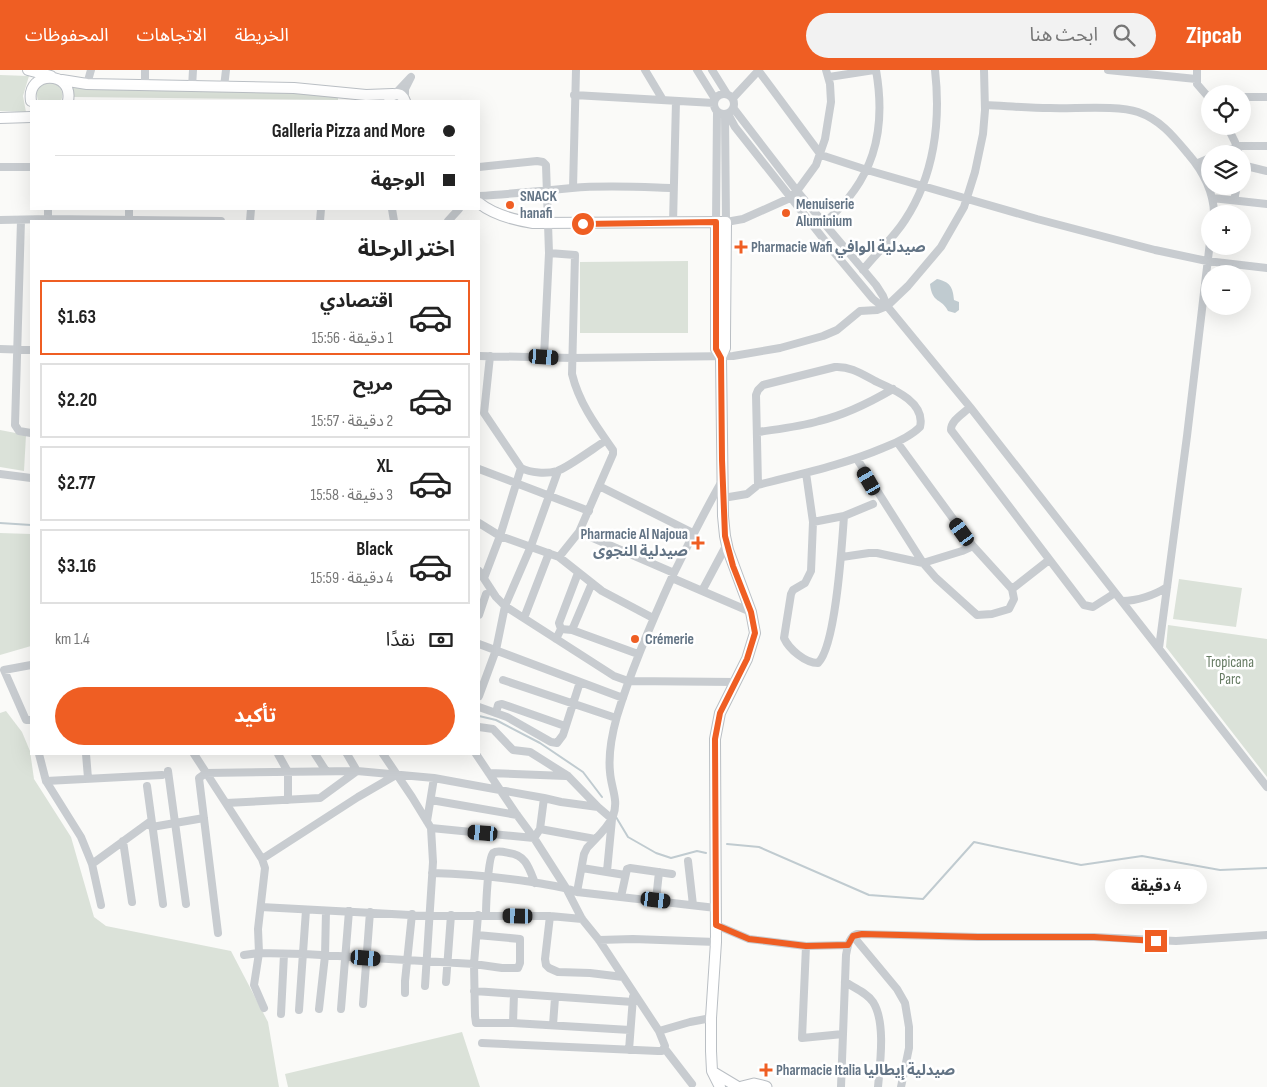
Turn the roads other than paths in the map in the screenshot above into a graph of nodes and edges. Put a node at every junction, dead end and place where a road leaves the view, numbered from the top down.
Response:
1 (28, 70) edge
2 (91, 70) edge
3 (145, 70) edge
4 (193, 70) edge
5 (226, 70) edge
6 (416, 70) edge
7 (576, 70) edge
8 (645, 70) edge
9 (697, 70) edge
10 (712, 70) edge
11 (759, 70) edge
12 (875, 70) edge
13 (935, 70) edge
14 (984, 70) edge
15 (1108, 70) edge
16 (828, 73) edge
17 (1197, 74) edge
18 (411, 77) junction
19 (57, 78) junction
20 (87, 84) junction
21 (145, 85) junction
22 (192, 87) junction
23 (224, 87) junction
24 (1201, 90) edge
25 (574, 95) junction
26 (730, 96) junction
27 (392, 97) edge
28 (1251, 97) edge
29 (1267, 97) edge
30 (31, 100) edge
31 (68, 100) edge
32 (405, 100) edge
33 (663, 100) junction
34 (714, 101) junction
35 (676, 102) junction
36 (985, 105) junction
37 (726, 112) junction
38 (0, 118) edge
39 (30, 118) edge
40 (734, 127) junction
41 (726, 130) junction
42 (1267, 146) edge
43 (1251, 148) edge
44 (821, 155) junction
45 (1201, 162) edge
46 (1196, 164) junction
47 (0, 167) edge
48 (30, 167) edge
49 (480, 167) edge
50 (1251, 167) edge
51 (867, 170) junction
52 (1267, 171) edge
53 (923, 186) junction
54 (573, 188) junction
55 (673, 188) junction
56 (547, 191) junction
57 (798, 191) junction
58 (1235, 195) edge
59 (480, 196) edge
60 (790, 198) junction
61 (1212, 198) junction
62 (966, 199) junction
63 (1234, 200) junction
64 (480, 204) edge
65 (1267, 204) edge
66 (1213, 205) edge
67 (129, 210) edge
68 (458, 210) edge
69 (0, 220) edge
70 (21, 220) junction
71 (48, 220) edge
72 (129, 220) joint
73 (449, 220) edge
74 (721, 222) junction
75 (672, 223) junction
76 (824, 223) junction
77 (548, 224) junction
78 (549, 253) junction
79 (1208, 255) edge
80 (1207, 261) junction
81 (1267, 268) edge
82 (863, 270) junction
83 (887, 306) junction
84 (0, 349) edge
85 (17, 349) junction
86 (30, 350) edge
87 (480, 356) edge
88 (490, 356) junction
89 (544, 357) junction
90 (572, 358) junction
91 (721, 358) junction
92 (893, 389) junction
93 (482, 400) edge
94 (970, 407) junction
95 (482, 415) edge
96 (758, 432) junction
97 (30, 433) edge
98 (605, 441) junction
99 (898, 442) junction
100 (857, 459) junction
101 (521, 468) junction
102 (480, 469) edge
103 (558, 471) junction
104 (806, 473) junction
105 (0, 474) edge
106 (30, 478) edge
107 (722, 481) junction
108 (515, 483) junction
109 (758, 485) junction
110 (599, 486) junction
111 (550, 496) junction
112 (723, 498) junction
113 (873, 504) dead end
114 (589, 511) junction
115 (844, 516) junction
116 (813, 522) junction
117 (480, 524) edge
118 (580, 532) junction
119 (693, 533) junction
120 (500, 536) junction
121 (727, 544) junction
122 (531, 546) junction
123 (973, 546) junction
124 (549, 553) junction
125 (559, 557) junction
126 (842, 557) junction
127 (1049, 560) junction
128 (923, 563) junction
129 (480, 572) edge
130 (578, 573) junction
131 (673, 576) junction
132 (484, 578) junction
133 (592, 583) junction
134 (1167, 587) junction
135 (1012, 588) junction
136 (702, 591) junction
137 (482, 593) edge
138 (1115, 593) junction
139 (496, 597) junction
140 (1122, 601) junction
141 (505, 606) junction
142 (480, 608) edge
143 (751, 612) junction
144 (524, 618) junction
145 (653, 618) junction
146 (561, 628) junction
147 (572, 630) junction
148 (556, 639) junction
149 (480, 644) edge
150 (1159, 648) junction
151 (496, 650) junction
152 (638, 654) junction
153 (30, 666) edge
154 (503, 680) dead end
155 (628, 681) junction
156 (580, 682) junction
157 (735, 682) junction
158 (480, 693) edge
159 (622, 698) junction
160 (572, 704) junction
161 (480, 707) edge
162 (496, 713) junction
163 (616, 718) junction
164 (30, 720) edge
165 (565, 726) junction
166 (480, 727) edge
167 (39, 755) edge
168 (86, 755) edge
169 (195, 755) edge
170 (279, 755) edge
171 (316, 755) edge
172 (348, 755) edge
173 (384, 755) edge
174 (477, 755) edge
175 (326, 771) junction
176 (357, 771) junction
177 (288, 772) junction
178 (206, 773) junction
179 (489, 773) junction
180 (396, 775) junction
181 (568, 776) junction
182 (88, 778) junction
183 (434, 778) junction
184 (46, 781) junction
185 (147, 786) dead end
186 (1267, 787) edge
187 (500, 789) junction
188 (544, 798) junction
189 (288, 800) junction
190 (431, 800) junction
191 (226, 803) junction
192 (598, 808) junction
193 (517, 815) junction
194 (204, 818) junction
195 (612, 819) junction
196 (427, 821) junction
197 (175, 822) junction
198 (152, 824) junction
199 (431, 828) junction
200 (540, 829) junction
201 (534, 838) junction
202 (595, 839) junction
203 (123, 841) junction
204 (262, 859) junction
205 (688, 861) dead end
206 (92, 864) junction
207 (582, 868) junction
208 (607, 871) junction
209 (660, 872) junction
210 (432, 873) junction
211 (672, 874) dead end
212 (625, 875) junction
213 (488, 877) junction
214 (535, 883) junction
215 (566, 888) junction
216 (577, 892) junction
217 (622, 897) junction
218 (656, 900) junction
219 (132, 902) dead end
220 (163, 904) dead end
221 (186, 904) dead end
222 (101, 905) dead end
223 (693, 905) junction
224 (261, 907) junction
225 (716, 908) junction
226 (306, 910) junction
227 (326, 911) junction
228 (349, 911) junction
229 (370, 912) junction
230 (412, 914) junction
231 (482, 915) junction
232 (429, 916) junction
233 (451, 916) junction
234 (550, 916) junction
235 (582, 919) junction
236 (716, 925) junction
237 (218, 933) dead end
238 (477, 935) junction
239 (1267, 935) edge
240 (853, 936) junction
241 (598, 940) junction
242 (716, 942) junction
243 (848, 945) junction
244 (806, 946) junction
245 (259, 953) junction
246 (284, 954) junction
247 (304, 954) junction
248 (244, 955) dead end
249 (325, 956) junction
250 (346, 957) junction
251 (366, 958) junction
252 (408, 961) junction
253 (425, 961) junction
254 (447, 963) junction
255 (474, 964) junction
256 (623, 977) junction
257 (446, 982) dead end
258 (845, 982) junction
259 (425, 986) dead end
260 (474, 992) junction
261 (405, 993) dead end
262 (514, 994) junction
263 (555, 998) junction
264 (633, 998) junction
265 (363, 1004) dead end
266 (264, 1008) dead end
267 (319, 1009) dead end
268 (341, 1009) dead end
269 (299, 1010) dead end
270 (281, 1014) dead end
271 (711, 1018) junction
272 (513, 1023) junction
273 (554, 1025) junction
274 (630, 1030) junction
275 (659, 1031) junction
276 (843, 1034) junction
277 (482, 1043) dead end
278 (665, 1049) junction
279 (628, 1050) junction
280 (713, 1074) junction
281 (692, 1084) dead end
282 (708, 1087) edge
283 (720, 1087) edge
284 (738, 1087) edge
285 (742, 1087) edge
286 (766, 1087) edge
287 (841, 1087) edge
288 (878, 1087) edge
289 (901, 1087) edge

1 - 19 street
2 - 20 street
3 - 21 street
4 - 22 street
5 - 23 street
6 - 18 street
7 - 25 street
8 - 33 street
9 - 34 street
10 - 26 street
11 - 26 street
11 - 44 street
12 - 16 street
12 - 51 street
13 - 53 street
14 - 36 street
15 - 17 street
16 - 44 street
17 - 24 street
18 - 27 street
18 - 32 street
19 - 20 street
19 - 30 street
19 - 31 street
20 - 21 street
21 - 22 street
22 - 23 street
23 - 27 street
25 - 33 street
25 - 54 street
26 - 34 street
26 - 37 street
27 - 32 street
28 - 29 street
33 - 35 street
34 - 35 street
34 - 37 street
35 - 55 street
36 - 46 street
36 - 62 street
37 - 40 street
37 - 41 street
37 - 57 street
37 - 74 street
38 - 39 street
40 - 41 street
40 - 60 street
41 - 74 street
42 - 43 street
44 - 51 street
44 - 57 street
45 - 46 street
46 - 61 street
47 - 48 street
49 - 56 street
50 - 52 street
51 - 53 street
51 - 76 street
53 - 62 street
53 - 82 street
54 - 55 street
54 - 56 street
55 - 75 street
56 - 59 street
56 - 77 street
57 - 60 street
57 - 76 street
58 - 63 street
60 - 74 street
60 - 83 street
61 - 63 street
61 - 66 street
62 - 80 street
62 - 83 street
63 - 65 street
64 - 77 street
67 - 72 street
68 - 73 street
69 - 70 street
70 - 71 street
70 - 85 street
71 - 72 street
74 - 75 street
74 - 91 street
75 - 77 street
76 - 82 street
77 - 78 street
78 - 89 street
78 - 90 street
79 - 80 street
80 - 81 street
80 - 134 street
82 - 83 street
83 - 91 street
83 - 94 street
84 - 85 street
85 - 86 street
85 - 97 street
87 - 88 street
88 - 89 street
88 - 93 street
89 - 90 street
90 - 91 street
90 - 98 street
91 - 107 street
92 - 96 street
92 - 96 street
92 - 99 street
93 - 95 street
94 - 127 street
94 - 138 street
95 - 101 street
96 - 109 street
98 - 103 street
98 - 110 street
99 - 100 street
99 - 123 street
100 - 104 street
100 - 128 street
101 - 103 street
101 - 108 street
102 - 108 street
103 - 111 street
104 - 109 street
104 - 116 street
105 - 106 street
107 - 112 street
107 - 119 street
108 - 111 street
108 - 120 street
109 - 112 street
110 - 114 street
110 - 119 street
111 - 114 street
111 - 122 street
112 - 121 street
113 - 115 street
114 - 118 street
115 - 116 street
115 - 126 street
116 - 126 street
117 - 120 street
118 - 125 street
118 - 131 street
119 - 131 street
120 - 122 street
120 - 132 street
121 - 136 street
121 - 143 street
122 - 124 street
122 - 141 street
123 - 128 street
123 - 135 street
124 - 125 street
124 - 144 street
125 - 130 street
126 - 128 street
127 - 135 street
127 - 138 street
128 - 135 street
129 - 132 street
130 - 133 street
130 - 146 street
131 - 136 street
131 - 145 street
132 - 139 street
133 - 145 street
133 - 147 street
134 - 140 street
134 - 150 street
136 - 143 street
137 - 139 street
137 - 142 street
138 - 140 street
139 - 141 street
140 - 150 street
141 - 144 street
141 - 151 street
143 - 157 street
144 - 148 street
145 - 152 street
146 - 147 street
146 - 148 street
147 - 152 street
148 - 155 street
149 - 151 street
150 - 186 street
151 - 156 street
151 - 158 street
152 - 155 street
153 - 164 street
154 - 160 street
155 - 157 street
155 - 159 street
156 - 159 street
156 - 160 street
157 - 225 street
159 - 163 street
160 - 163 street
160 - 165 street
161 - 162 street
162 - 165 street
162 - 165 street
163 - 195 street
166 - 181 street
167 - 184 street
168 - 182 street
169 - 178 street
170 - 177 street
171 - 175 street
172 - 176 street
173 - 180 street
174 - 179 street
175 - 176 street
175 - 177 street
176 - 180 street
176 - 189 street
177 - 178 street
177 - 189 street
178 - 191 street
178 - 194 street
179 - 181 street
179 - 187 street
180 - 183 street
180 - 196 street
180 - 204 street
181 - 192 street
182 - 184 street
182 - 197 street
183 - 187 street
183 - 190 street
184 - 206 street
185 - 198 street
187 - 188 street
187 - 193 street
188 - 192 street
188 - 200 street
189 - 191 street
190 - 193 street
190 - 196 street
191 - 204 street
192 - 195 street
193 - 201 street
194 - 197 street
194 - 237 street
195 - 202 street
195 - 208 street
196 - 199 street
197 - 198 street
197 - 221 street
198 - 203 street
198 - 220 street
199 - 201 street
199 - 210 street
200 - 201 street
200 - 202 street
201 - 215 street
202 - 207 street
203 - 206 street
203 - 219 street
204 - 224 street
205 - 223 street
206 - 222 street
207 - 208 street
207 - 216 street
208 - 212 street
209 - 211 street
209 - 212 street
209 - 218 street
210 - 213 street
210 - 232 street
212 - 217 street
213 - 214 street
213 - 214 street
213 - 231 street
214 - 215 street
215 - 216 street
215 - 235 street
216 - 217 street
217 - 218 street
218 - 223 street
223 - 225 street
224 - 226 street
224 - 245 street
225 - 236 street
226 - 227 street
226 - 247 street
227 - 228 street
227 - 249 street
228 - 229 street
228 - 250 street
229 - 230 street
229 - 251 street
230 - 232 street
230 - 252 street
231 - 233 street
231 - 234 street
231 - 238 street
232 - 233 street
232 - 253 street
233 - 254 street
234 - 235 street
234 - 256 street
235 - 241 street
236 - 242 street
236 - 244 street
238 - 255 street
238 - 255 street
239 - 240 street
240 - 243 street
240 - 289 street
241 - 242 street
241 - 256 street
242 - 271 street
243 - 244 street
243 - 258 street
244 - 276 street
245 - 246 street
245 - 248 street
245 - 266 street
246 - 247 street
246 - 270 street
247 - 249 street
247 - 269 street
249 - 250 street
249 - 267 street
250 - 251 street
250 - 268 street
251 - 252 street
251 - 265 street
252 - 253 street
252 - 261 street
253 - 254 street
253 - 259 street
254 - 255 street
254 - 257 street
255 - 260 street
256 - 264 street
258 - 276 street
258 - 288 street
260 - 262 street
260 - 272 street
262 - 263 street
262 - 272 street
263 - 264 street
263 - 273 street
264 - 274 street
264 - 275 street
271 - 275 street
271 - 280 street
272 - 273 street
273 - 274 street
274 - 279 street
275 - 278 street
276 - 287 street
277 - 279 street
278 - 279 street
278 - 281 street
280 - 282 street
280 - 283 street
280 - 284 street
285 - 286 main road

